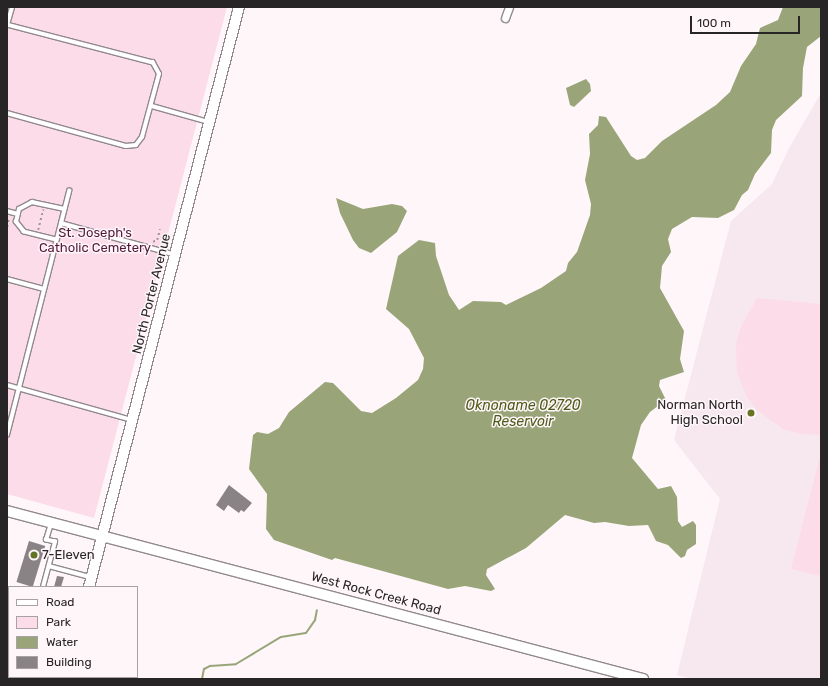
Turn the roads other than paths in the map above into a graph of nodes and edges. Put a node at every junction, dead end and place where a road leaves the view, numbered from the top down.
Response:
1 (12, 7) edge
2 (239, 7) edge
3 (509, 7) edge
4 (505, 18) dead end
5 (7, 25) edge
6 (152, 106) junction
7 (7, 113) edge
8 (210, 123) junction
9 (69, 190) dead end
10 (64, 209) junction
11 (9, 212) edge
12 (18, 214) junction
13 (61, 223) junction
14 (56, 240) junction
15 (176, 255) junction
16 (7, 279) edge
17 (44, 289) junction
18 (7, 385) edge
19 (18, 388) junction
20 (133, 421) junction
21 (7, 435) edge
22 (7, 511) edge
23 (51, 522) junction
24 (103, 536) junction
25 (49, 566) junction
26 (91, 582) edge
27 (43, 586) edge
28 (625, 677) edge
29 (643, 679) edge

1 - 5 lane
2 - 8 main road, North Porter Avenue
3 - 4 street
5 - 6 lane
6 - 7 lane
6 - 8 lane
8 - 15 main road, North Porter Avenue
9 - 10 lane
10 - 12 lane
10 - 13 lane
11 - 12 lane
12 - 14 lane
13 - 14 lane
13 - 15 lane
14 - 17 lane
15 - 20 main road, North Porter Avenue
16 - 17 lane
17 - 19 lane
18 - 19 lane
19 - 20 lane
19 - 21 lane
20 - 24 main road, North Porter Avenue
22 - 23 main road, West Rock Creek Road
23 - 24 main road, West Rock Creek Road
23 - 25 lane
24 - 26 main road, North Porter Avenue
24 - 28 main road, West Rock Creek Road
25 - 26 lane
25 - 27 lane
28 - 29 main road, West Rock Creek Road

